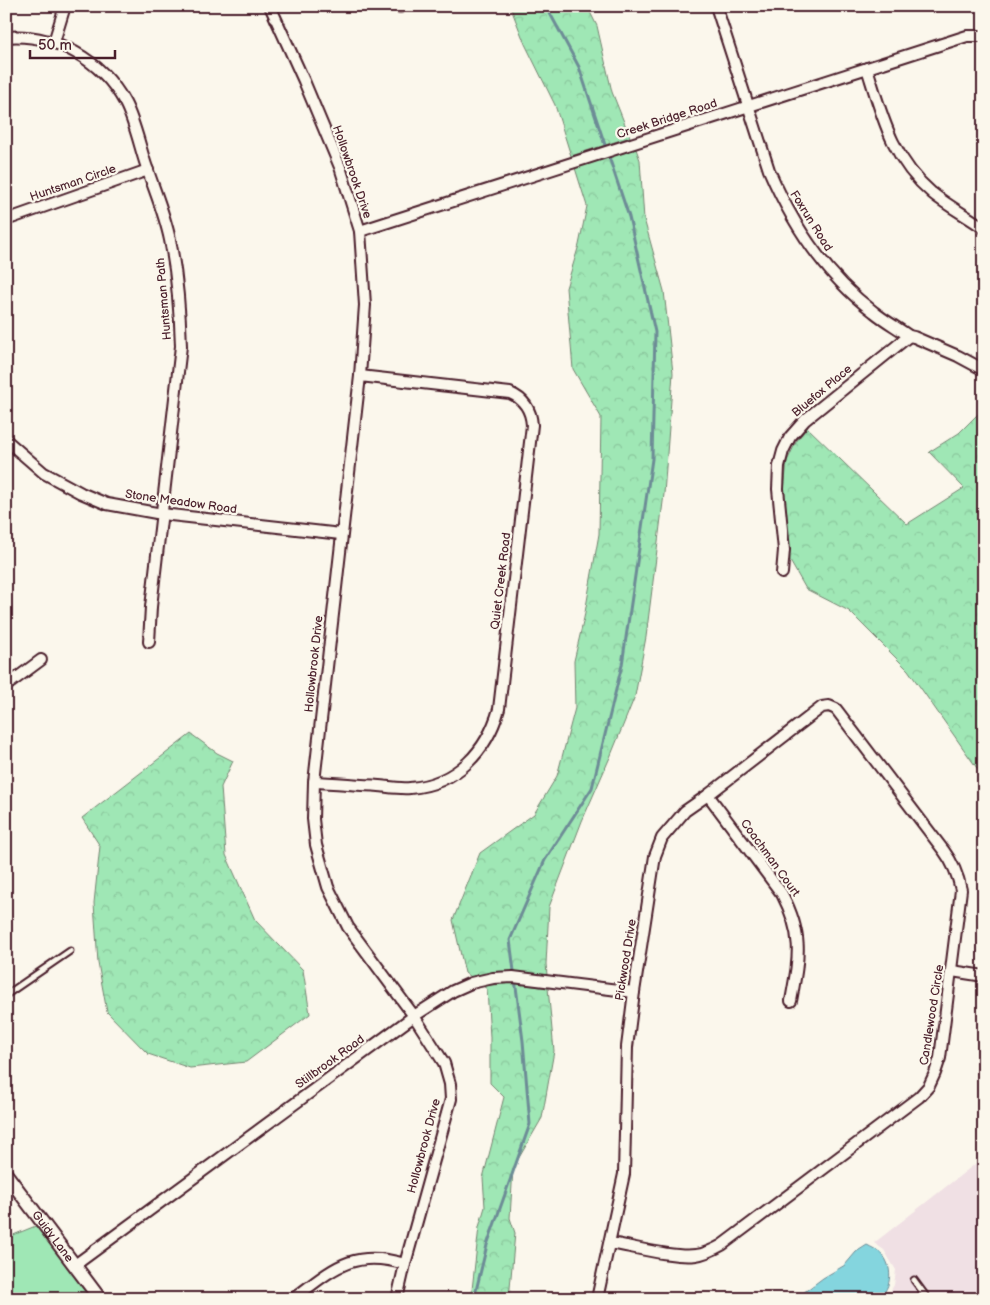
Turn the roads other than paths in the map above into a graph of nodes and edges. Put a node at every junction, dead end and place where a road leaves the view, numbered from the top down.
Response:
1 (65, 6) edge
2 (270, 6) edge
3 (716, 6) edge
4 (984, 36) edge
5 (6, 37) edge
6 (54, 42) junction
7 (867, 68) junction
8 (748, 106) junction
9 (148, 170) junction
10 (6, 220) edge
11 (984, 228) edge
12 (360, 231) junction
13 (909, 336) junction
14 (984, 370) edge
15 (360, 376) junction
16 (6, 440) edge
17 (162, 514) junction
18 (341, 534) junction
19 (782, 573) dead end
20 (149, 642) dead end
21 (41, 660) dead end
22 (6, 686) edge
23 (829, 706) joint
24 (314, 782) junction
25 (708, 796) junction
26 (70, 951) dead end
27 (952, 971) junction
28 (984, 976) edge
29 (634, 992) junction
30 (6, 994) edge
31 (791, 1001) dead end
32 (414, 1016) junction
33 (6, 1174) edge
34 (610, 1243) junction
35 (405, 1264) junction
36 (75, 1266) junction
37 (914, 1280) dead end
38 (100, 1299) edge
39 (294, 1299) edge
40 (397, 1299) edge
41 (597, 1299) edge
42 (928, 1299) edge

1 - 6 street
2 - 12 street, Hollowbrook Drive
3 - 8 street, Foxrun Road
4 - 7 street, Creek Bridge Road
5 - 6 street, Huntsman Path
6 - 9 street, Huntsman Path
7 - 8 street, Creek Bridge Road
7 - 11 street
8 - 12 street, Creek Bridge Road
8 - 13 street, Foxrun Road
9 - 10 street, Huntsman Circle
9 - 17 street, Huntsman Path
12 - 15 street, Hollowbrook Drive
13 - 14 street, Foxrun Road
13 - 19 street, Bluefox Place
15 - 18 street, Hollowbrook Drive
15 - 24 street, Quiet Creek Road
16 - 17 street, Stone Meadow Road
17 - 18 street, Stone Meadow Road
17 - 20 street, Huntsman Path
18 - 24 street, Hollowbrook Drive
21 - 22 street
23 - 25 street, Pickwood Drive
23 - 27 street, Candlewood Circle
24 - 32 street, Hollowbrook Drive
25 - 29 street, Pickwood Drive
25 - 31 street, Coachman Court
26 - 30 lane
27 - 28 street
27 - 34 street, Candlewood Circle
29 - 32 street, Stillbrook Road
29 - 34 street, Pickwood Drive
32 - 35 street, Hollowbrook Drive
32 - 36 street, Stillbrook Road
33 - 36 street, Guidy Lane
34 - 41 street, Pickwood Drive
35 - 39 street
35 - 40 street, Hollowbrook Drive
36 - 38 street, Guidy Lane
37 - 42 lane

